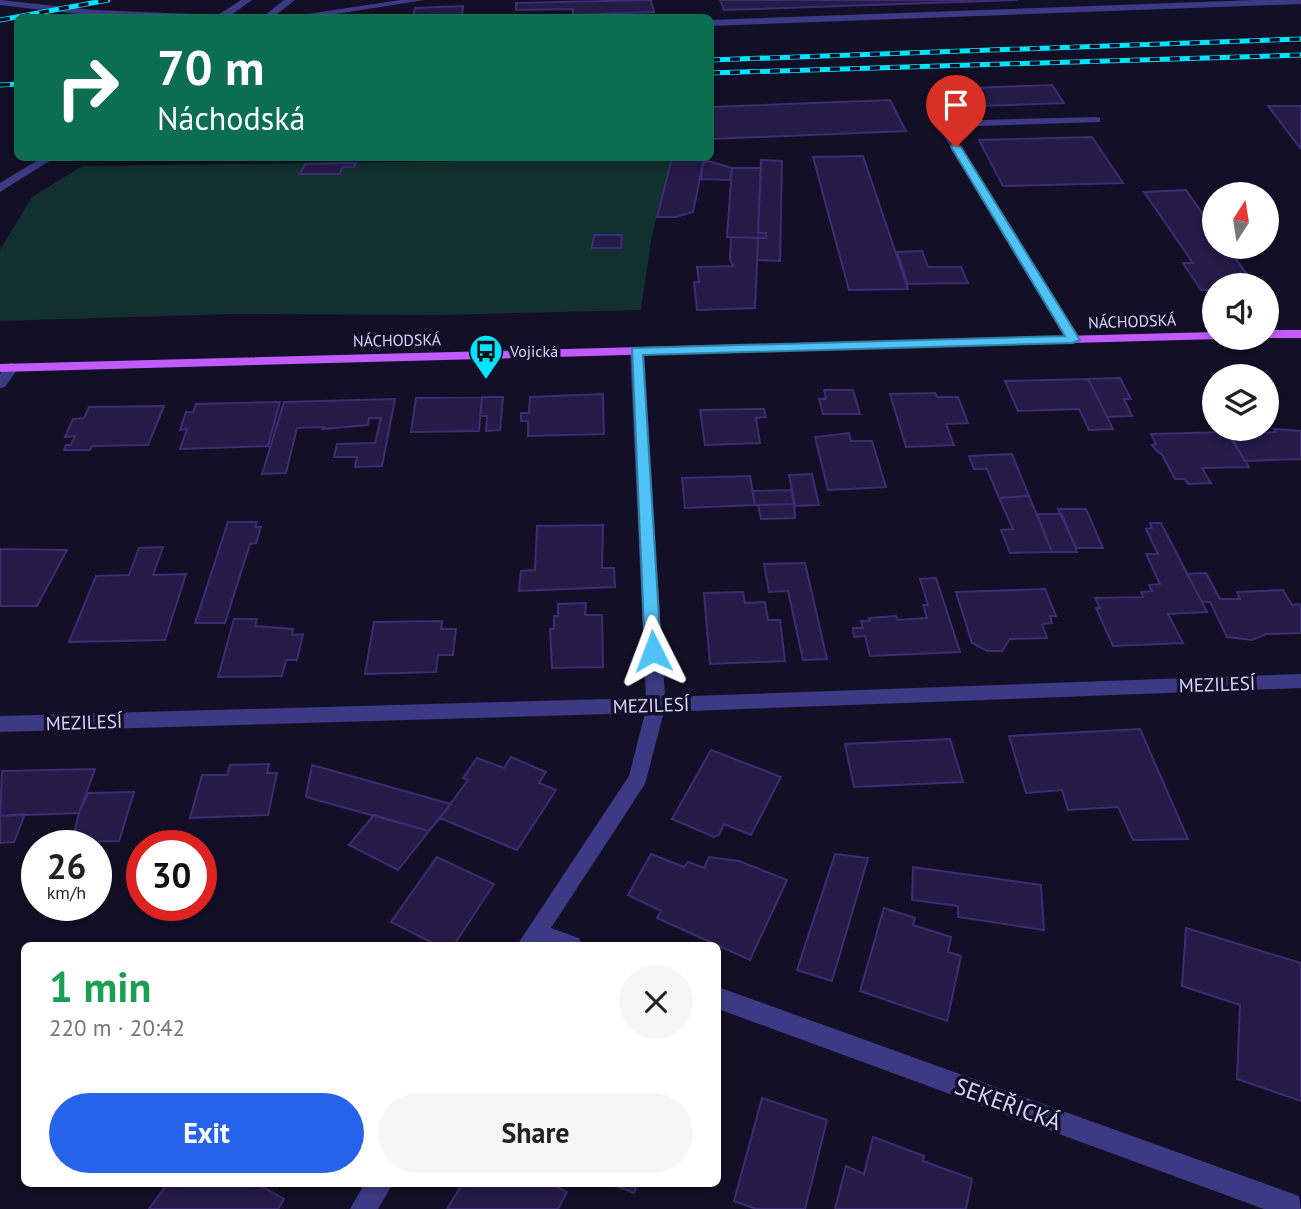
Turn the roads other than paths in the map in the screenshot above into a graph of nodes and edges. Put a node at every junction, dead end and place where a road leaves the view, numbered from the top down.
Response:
1 (247, 0) edge
2 (290, 0) edge
3 (419, 0) edge
4 (1301, 1) edge
5 (0, 2) edge
6 (119, 14) edge
7 (225, 14) edge
8 (271, 14) edge
9 (315, 14) edge
10 (714, 23) edge
11 (1096, 120) dead end
12 (43, 161) edge
13 (0, 188) edge
14 (1279, 334) edge
15 (1301, 334) edge
16 (1202, 336) edge
17 (1073, 340) junction
18 (636, 351) junction
19 (6, 368) edge
20 (0, 384) edge
21 (1301, 681) edge
22 (656, 705) junction
23 (0, 724) edge
24 (532, 939) edge
25 (551, 942) edge
26 (721, 999) edge
27 (377, 1187) edge
28 (363, 1209) edge
29 (1299, 1209) edge

1 - 7 street
2 - 8 street
3 - 9 street
4 - 10 street
5 - 6 street
11 - 17 street
12 - 13 street
14 - 15 main road
16 - 17 main road, NÁCHODSKÁ
17 - 18 main road, NÁCHODSKÁ
18 - 19 main road, NÁCHODSKÁ
18 - 22 street
19 - 20 street
21 - 22 street, MEZILESÍ
22 - 23 street, MEZILESÍ
22 - 24 street
24 - 25 street
26 - 29 street, SEKEŘICKÁ
27 - 28 street

